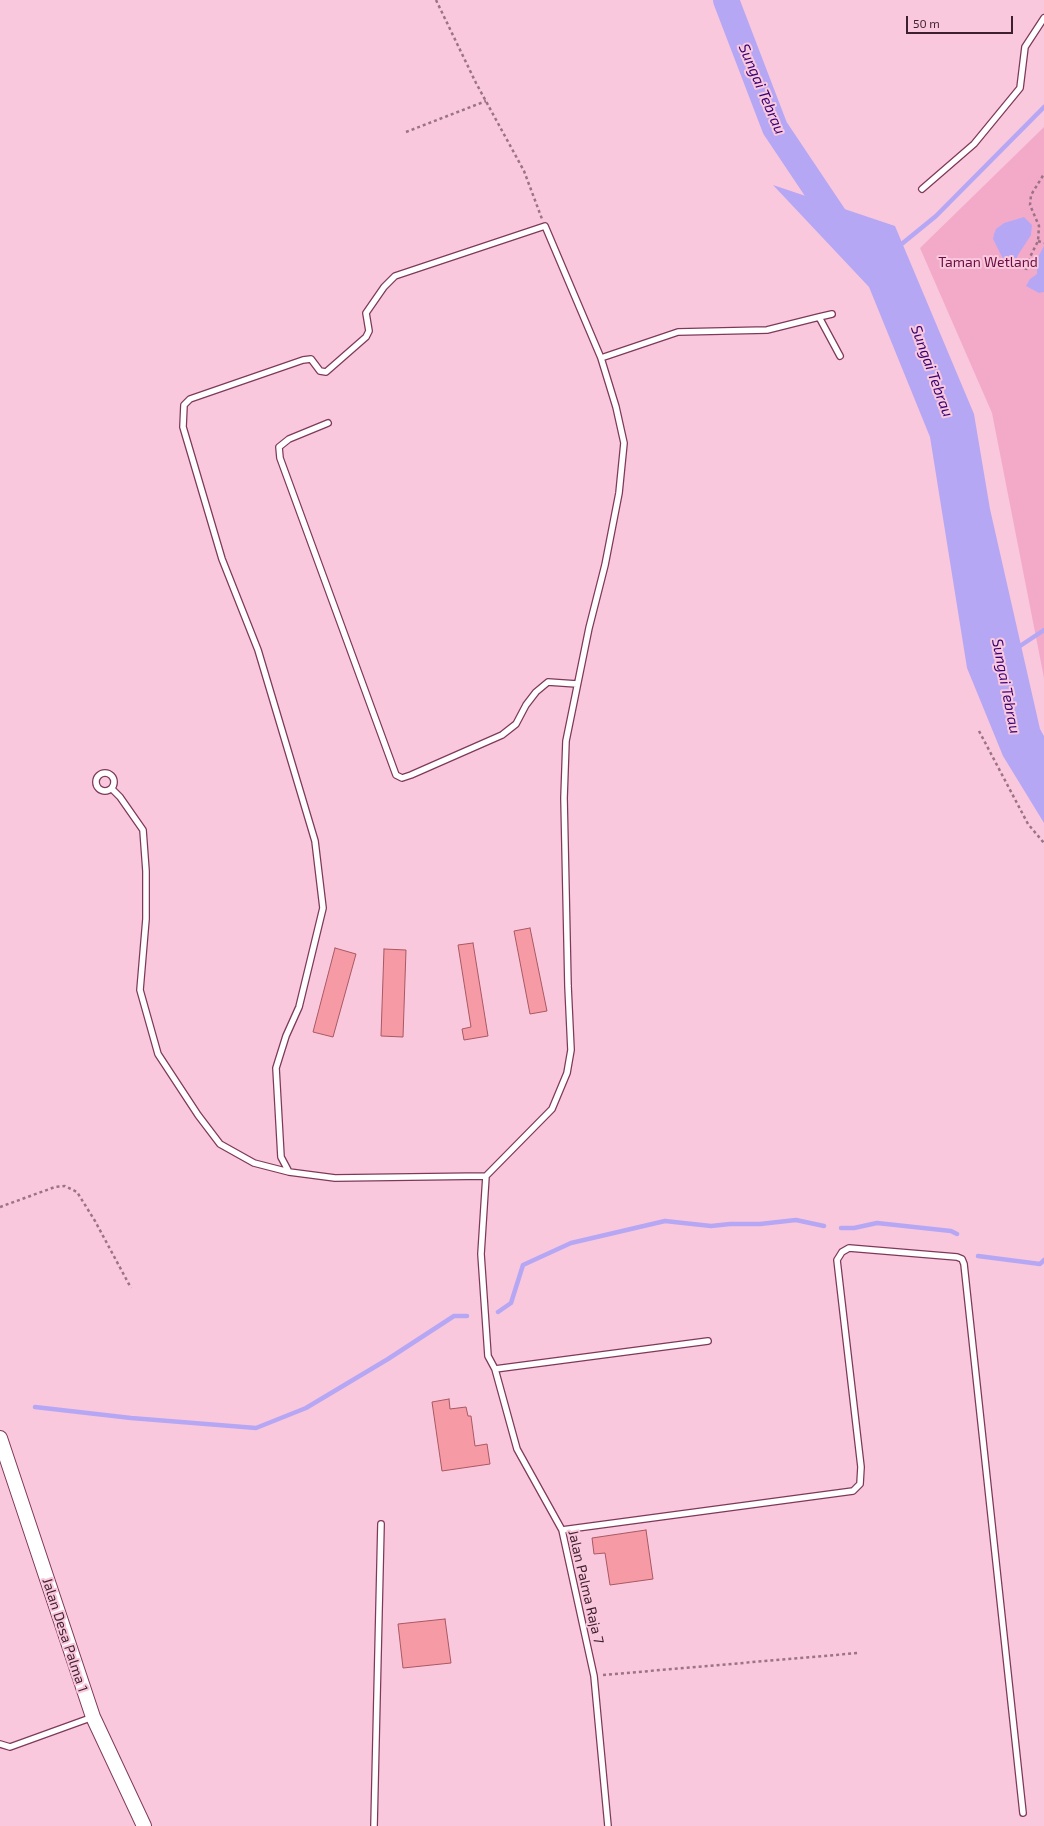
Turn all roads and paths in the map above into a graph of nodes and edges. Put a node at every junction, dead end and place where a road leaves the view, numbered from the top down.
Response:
1 (436, 0) edge
2 (1044, 18) edge
3 (486, 101) junction
4 (406, 132) dead end
5 (1044, 174) edge
6 (922, 188) dead end
7 (545, 226) junction
8 (1038, 241) junction
9 (1044, 243) edge
10 (1028, 262) dead end
11 (832, 314) dead end
12 (819, 317) junction
13 (840, 356) dead end
14 (601, 358) junction
15 (328, 423) dead end
16 (577, 684) junction
17 (979, 731) dead end
18 (112, 789) dead end
19 (1044, 843) edge
20 (289, 1172) junction
21 (486, 1176) junction
22 (0, 1207) edge
23 (131, 1288) dead end
24 (708, 1341) dead end
25 (495, 1369) junction
26 (0, 1438) edge
27 (381, 1524) dead end
28 (562, 1530) junction
29 (858, 1653) dead end
30 (594, 1676) junction
31 (93, 1717) junction
32 (0, 1744) edge
33 (1023, 1813) dead end
34 (144, 1826) edge
35 (374, 1826) edge
36 (608, 1826) edge

1 - 3 path
2 - 6 lane
3 - 4 path
3 - 7 path
5 - 8 path
7 - 14 lane
7 - 20 lane
8 - 9 path
8 - 10 path
11 - 12 lane
12 - 13 lane
12 - 14 lane
14 - 16 lane
15 - 16 lane
16 - 21 lane
17 - 19 path
18 - 20 lane
20 - 21 lane
21 - 25 lane, Jalan Palma Raja 7
22 - 23 path
24 - 25 lane
25 - 28 lane, Jalan Palma Raja 7
26 - 31 street, Jalan Desa Palma 1
27 - 35 lane
28 - 30 lane, Jalan Palma Raja 7
28 - 33 lane
29 - 30 path
30 - 36 lane, Jalan Palma Raja 7
31 - 32 lane
31 - 34 street, Jalan Desa Palma 1

